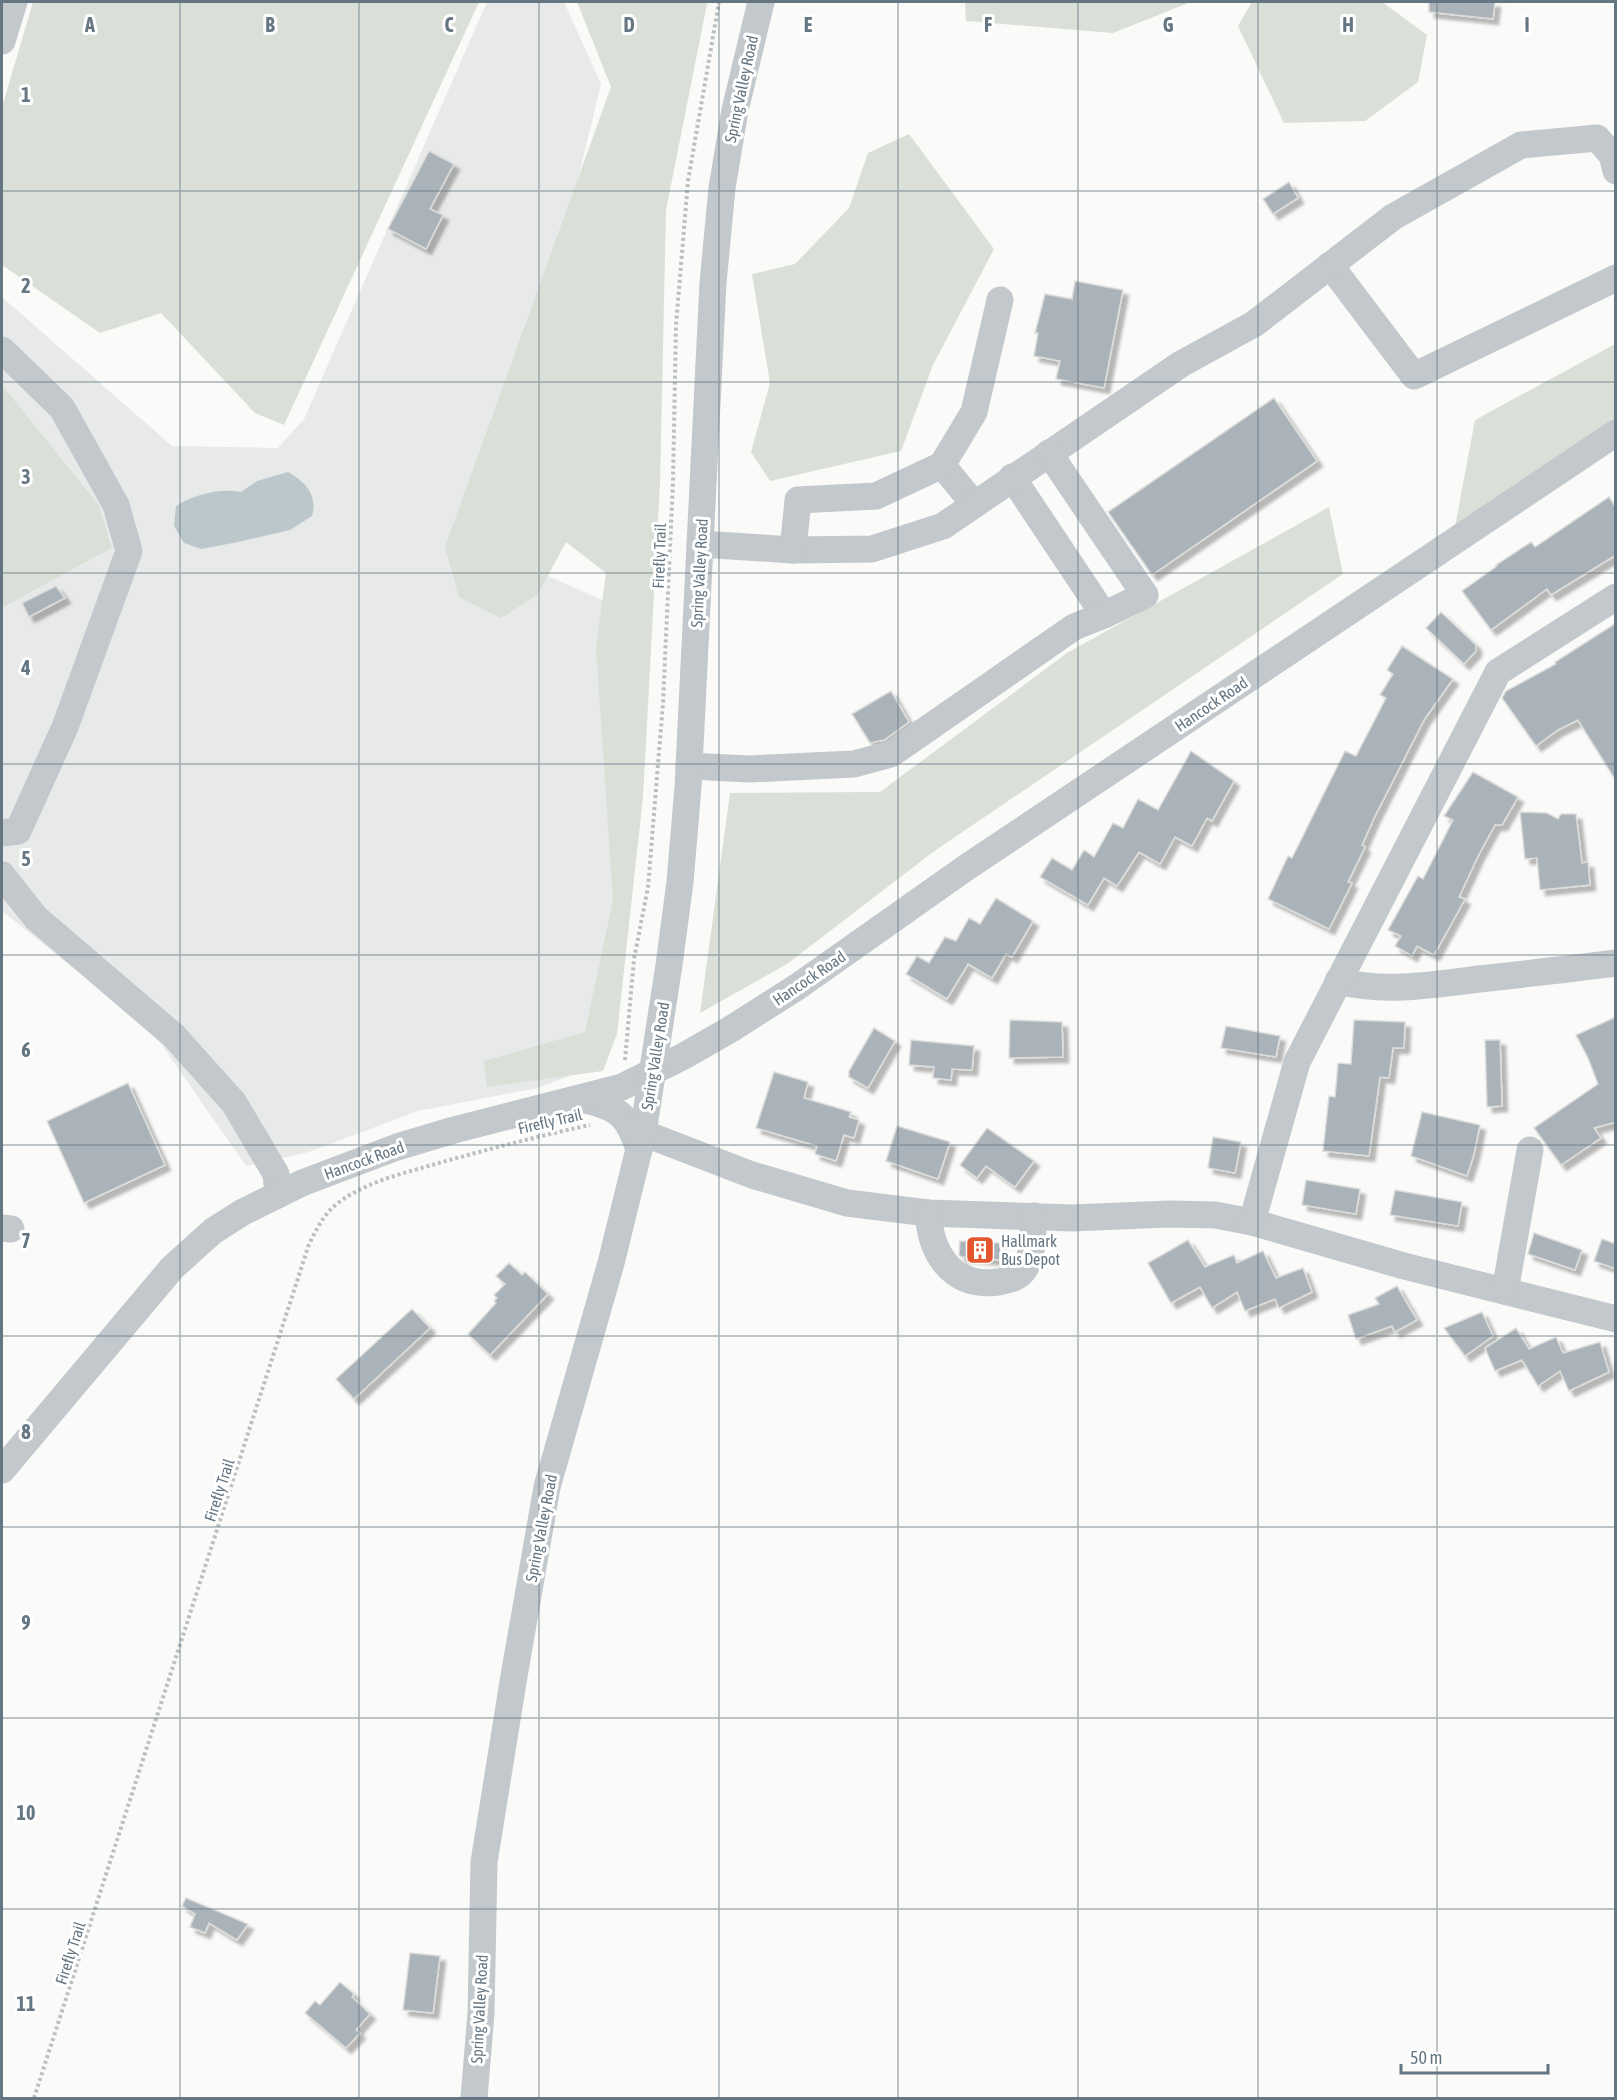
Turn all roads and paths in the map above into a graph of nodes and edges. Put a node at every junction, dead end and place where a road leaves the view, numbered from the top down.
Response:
1 (14, 2) edge
2 (719, 2) edge
3 (761, 2) edge
4 (2, 41) edge
5 (1616, 171) edge
6 (1330, 265) junction
7 (1616, 278) edge
8 (1000, 300) dead end
9 (2, 350) edge
10 (1616, 434) edge
11 (1048, 453) junction
12 (942, 465) junction
13 (1012, 477) junction
14 (974, 504) junction
15 (700, 544) junction
16 (793, 550) junction
17 (1616, 597) edge
18 (1104, 615) junction
19 (689, 766) junction
20 (2, 833) edge
21 (2, 875) edge
22 (1616, 963) edge
23 (1338, 981) junction
24 (624, 1066) dead end
25 (653, 1071) junction
26 (582, 1099) junction
27 (616, 1110) junction
28 (641, 1142) junction
29 (1530, 1150) dead end
30 (278, 1195) junction
31 (928, 1214) junction
32 (1034, 1216) junction
33 (1252, 1222) junction
34 (984, 1232) dead end
35 (982, 1262) dead end
36 (1505, 1291) junction
37 (1616, 1319) edge
38 (2, 1470) edge
39 (34, 2098) edge
40 (474, 2098) edge

1 - 4 street
2 - 24 path, Firefly Trail
3 - 15 street, Spring Valley Road
5 - 6 street
6 - 7 street
6 - 11 street
8 - 12 street
9 - 20 street
10 - 25 street, Hancock Road
11 - 13 street
11 - 18 street
12 - 14 street
12 - 16 street
13 - 14 street
13 - 18 street
14 - 16 street
15 - 16 street
15 - 19 street, Spring Valley Road
17 - 23 street
18 - 19 street
19 - 25 street, Spring Valley Road
21 - 30 street
22 - 23 street
23 - 33 street
25 - 26 street, Hancock Road
25 - 28 street, Spring Valley Road
26 - 27 street
26 - 30 street, Hancock Road
27 - 28 street
27 - 39 path, Firefly Trail
28 - 31 street
28 - 40 street, Spring Valley Road
29 - 36 street
30 - 38 street, Hancock Road
31 - 32 street
31 - 32 street
32 - 33 street
33 - 36 street
34 - 35 path
36 - 37 street

